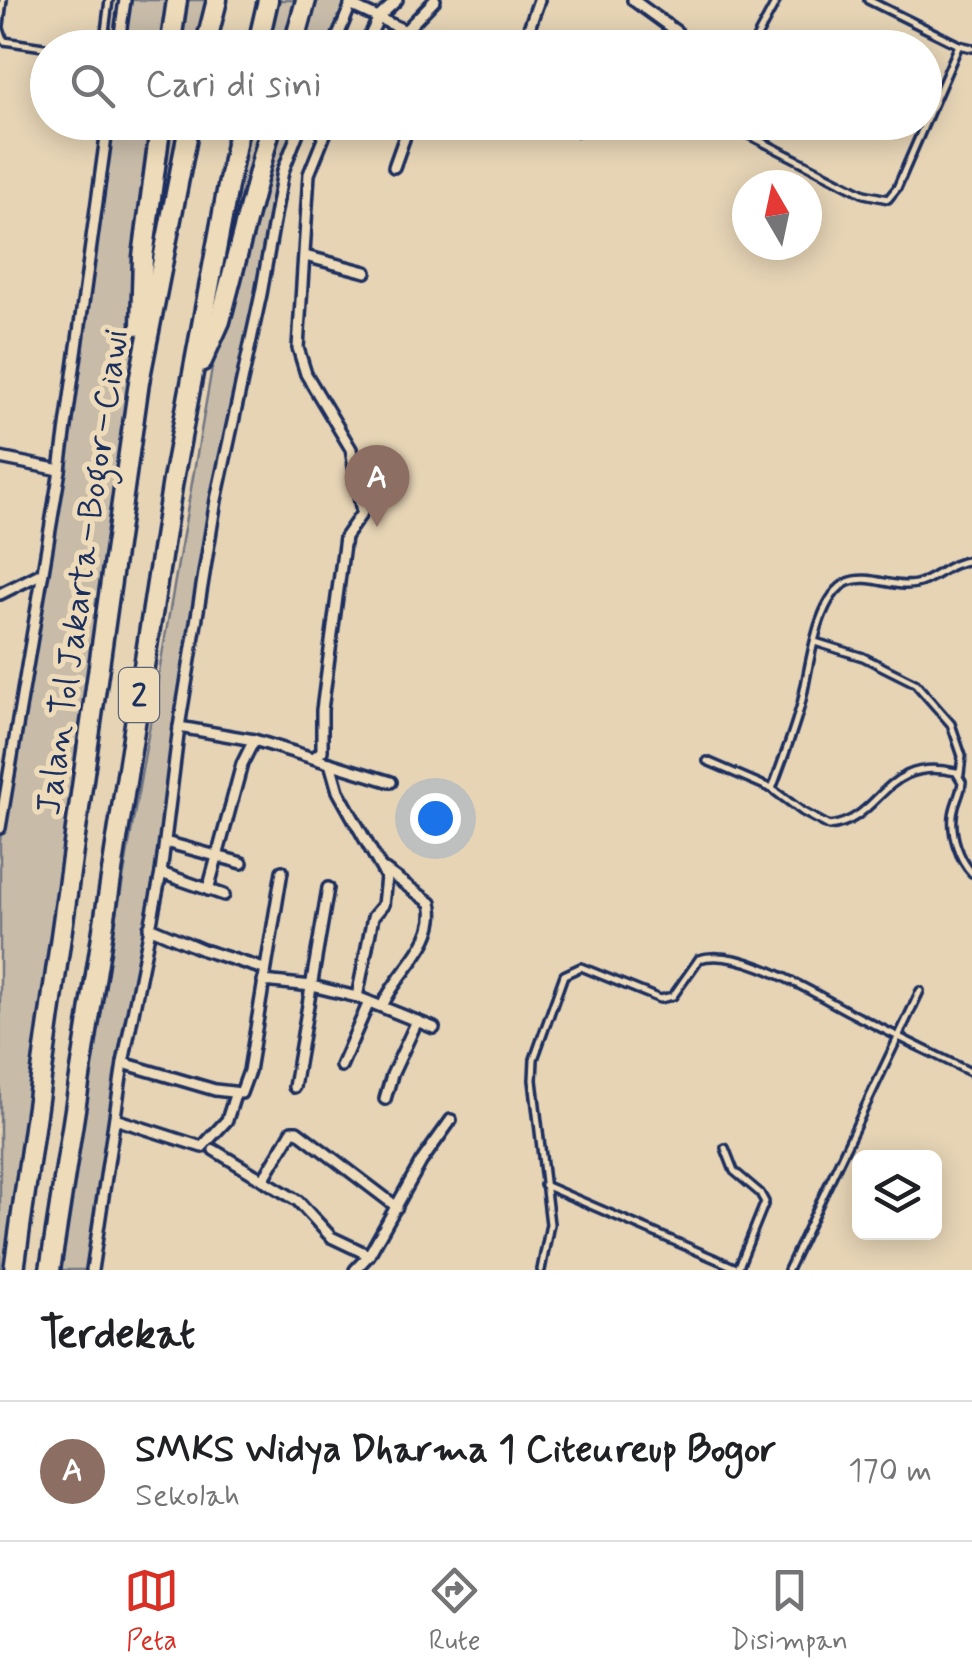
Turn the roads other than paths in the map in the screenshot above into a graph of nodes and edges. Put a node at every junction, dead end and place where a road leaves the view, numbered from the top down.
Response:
1 (3, 0) edge
2 (109, 0) edge
3 (125, 0) edge
4 (176, 0) edge
5 (217, 0) edge
6 (268, 0) edge
7 (306, 0) edge
8 (397, 0) edge
9 (435, 0) edge
10 (539, 0) edge
11 (632, 0) edge
12 (777, 0) edge
13 (868, 0) edge
14 (352, 3) edge
15 (379, 17) junction
16 (0, 27) edge
17 (105, 30) edge
18 (121, 30) edge
19 (172, 30) edge
20 (210, 30) edge
21 (260, 30) edge
22 (298, 30) edge
23 (341, 30) edge
24 (373, 30) edge
25 (406, 30) joint
26 (528, 30) edge
27 (675, 30) edge
28 (761, 30) edge
29 (929, 30) edge
30 (942, 37) edge
31 (959, 45) junction
32 (30, 46) edge
33 (972, 48) edge
34 (942, 84) edge
35 (106, 140) edge
36 (158, 140) edge
37 (186, 140) edge
38 (237, 140) edge
39 (267, 140) edge
40 (295, 140) edge
41 (323, 140) edge
42 (404, 140) edge
43 (759, 140) edge
44 (918, 140) edge
45 (394, 167) dead end
46 (283, 171) junction
47 (309, 174) junction
48 (305, 256) junction
49 (366, 272) dead end
50 (138, 382) junction
51 (190, 389) junction
52 (0, 458) edge
53 (60, 470) junction
54 (972, 560) edge
55 (42, 573) junction
56 (0, 594) edge
57 (815, 642) junction
58 (179, 727) junction
59 (254, 740) junction
60 (315, 757) junction
61 (707, 761) dead end
62 (330, 763) junction
63 (960, 774) junction
64 (390, 782) dead end
65 (772, 789) junction
66 (3, 796) edge
67 (0, 828) edge
68 (165, 842) junction
69 (219, 858) junction
70 (242, 863) dead end
71 (382, 869) junction
72 (282, 871) dead end
73 (972, 872) edge
74 (161, 873) junction
75 (328, 888) dead end
76 (208, 890) junction
77 (224, 895) dead end
78 (149, 927) junction
79 (264, 969) junction
80 (263, 981) junction
81 (312, 986) junction
82 (920, 991) dead end
83 (357, 997) junction
84 (369, 1002) junction
85 (382, 1005) junction
86 (418, 1022) junction
87 (434, 1028) dead end
88 (899, 1036) junction
89 (123, 1063) junction
90 (341, 1066) dead end
91 (972, 1073) edge
92 (294, 1086) dead end
93 (234, 1095) junction
94 (386, 1098) dead end
95 (115, 1119) junction
96 (451, 1120) dead end
97 (725, 1148) dead end
98 (214, 1150) dead end
99 (263, 1180) junction
100 (544, 1186) junction
101 (397, 1207) junction
102 (368, 1254) junction
103 (740, 1269) edge
104 (14, 1270) edge
105 (50, 1270) edge
106 (92, 1270) edge
107 (354, 1270) edge
108 (541, 1270) edge
109 (788, 1270) edge

1 - 16 lane
2 - 17 lane
3 - 18 street
4 - 19 highway
5 - 20 highway
6 - 21 highway
7 - 22 highway
8 - 15 street
9 - 25 street
10 - 26 street
11 - 27 street
12 - 28 lane
13 - 29 lane
14 - 15 street
14 - 23 street
15 - 24 street
15 - 25 street
16 - 32 lane
30 - 31 lane
31 - 33 lane
31 - 34 lane
35 - 53 street
36 - 50 highway
37 - 50 highway, Jalan Tol Jakarta–Bogor–Ciawi / 2
38 - 51 highway, Jalan Tol Jakarta–Bogor–Ciawi / 2
39 - 51 highway
40 - 46 street
41 - 47 street
42 - 45 street
43 - 44 lane
46 - 47 street
46 - 58 street
47 - 48 street
48 - 49 street
48 - 60 street
50 - 104 highway, Jalan Tol Jakarta–Bogor–Ciawi / 2
51 - 105 highway, Jalan Tol Jakarta–Bogor–Ciawi / 2
52 - 53 street
53 - 55 street
54 - 57 lane
55 - 56 street
55 - 66 street
57 - 63 lane
57 - 65 lane
58 - 59 street
58 - 68 street
59 - 60 street
59 - 69 street
60 - 62 street
61 - 65 lane
62 - 64 street
62 - 71 street
63 - 65 lane
63 - 73 lane
66 - 67 street
68 - 69 street
68 - 74 street
69 - 70 street
69 - 76 street
71 - 83 street
71 - 85 street
72 - 79 street
74 - 76 street
74 - 78 street
75 - 81 street
76 - 77 street
78 - 79 street
78 - 89 street
79 - 80 street
80 - 81 street
80 - 93 street
81 - 83 street
81 - 92 street
82 - 88 lane
83 - 84 street
84 - 85 street
84 - 90 street
85 - 86 street
86 - 87 street
86 - 94 street
88 - 91 lane
88 - 100 lane
88 - 109 lane
89 - 93 street
89 - 95 street
93 - 95 street
95 - 106 street
96 - 101 street
97 - 103 lane
98 - 99 street
99 - 101 street
99 - 102 street
100 - 103 lane
100 - 108 lane
101 - 102 street
102 - 107 street

